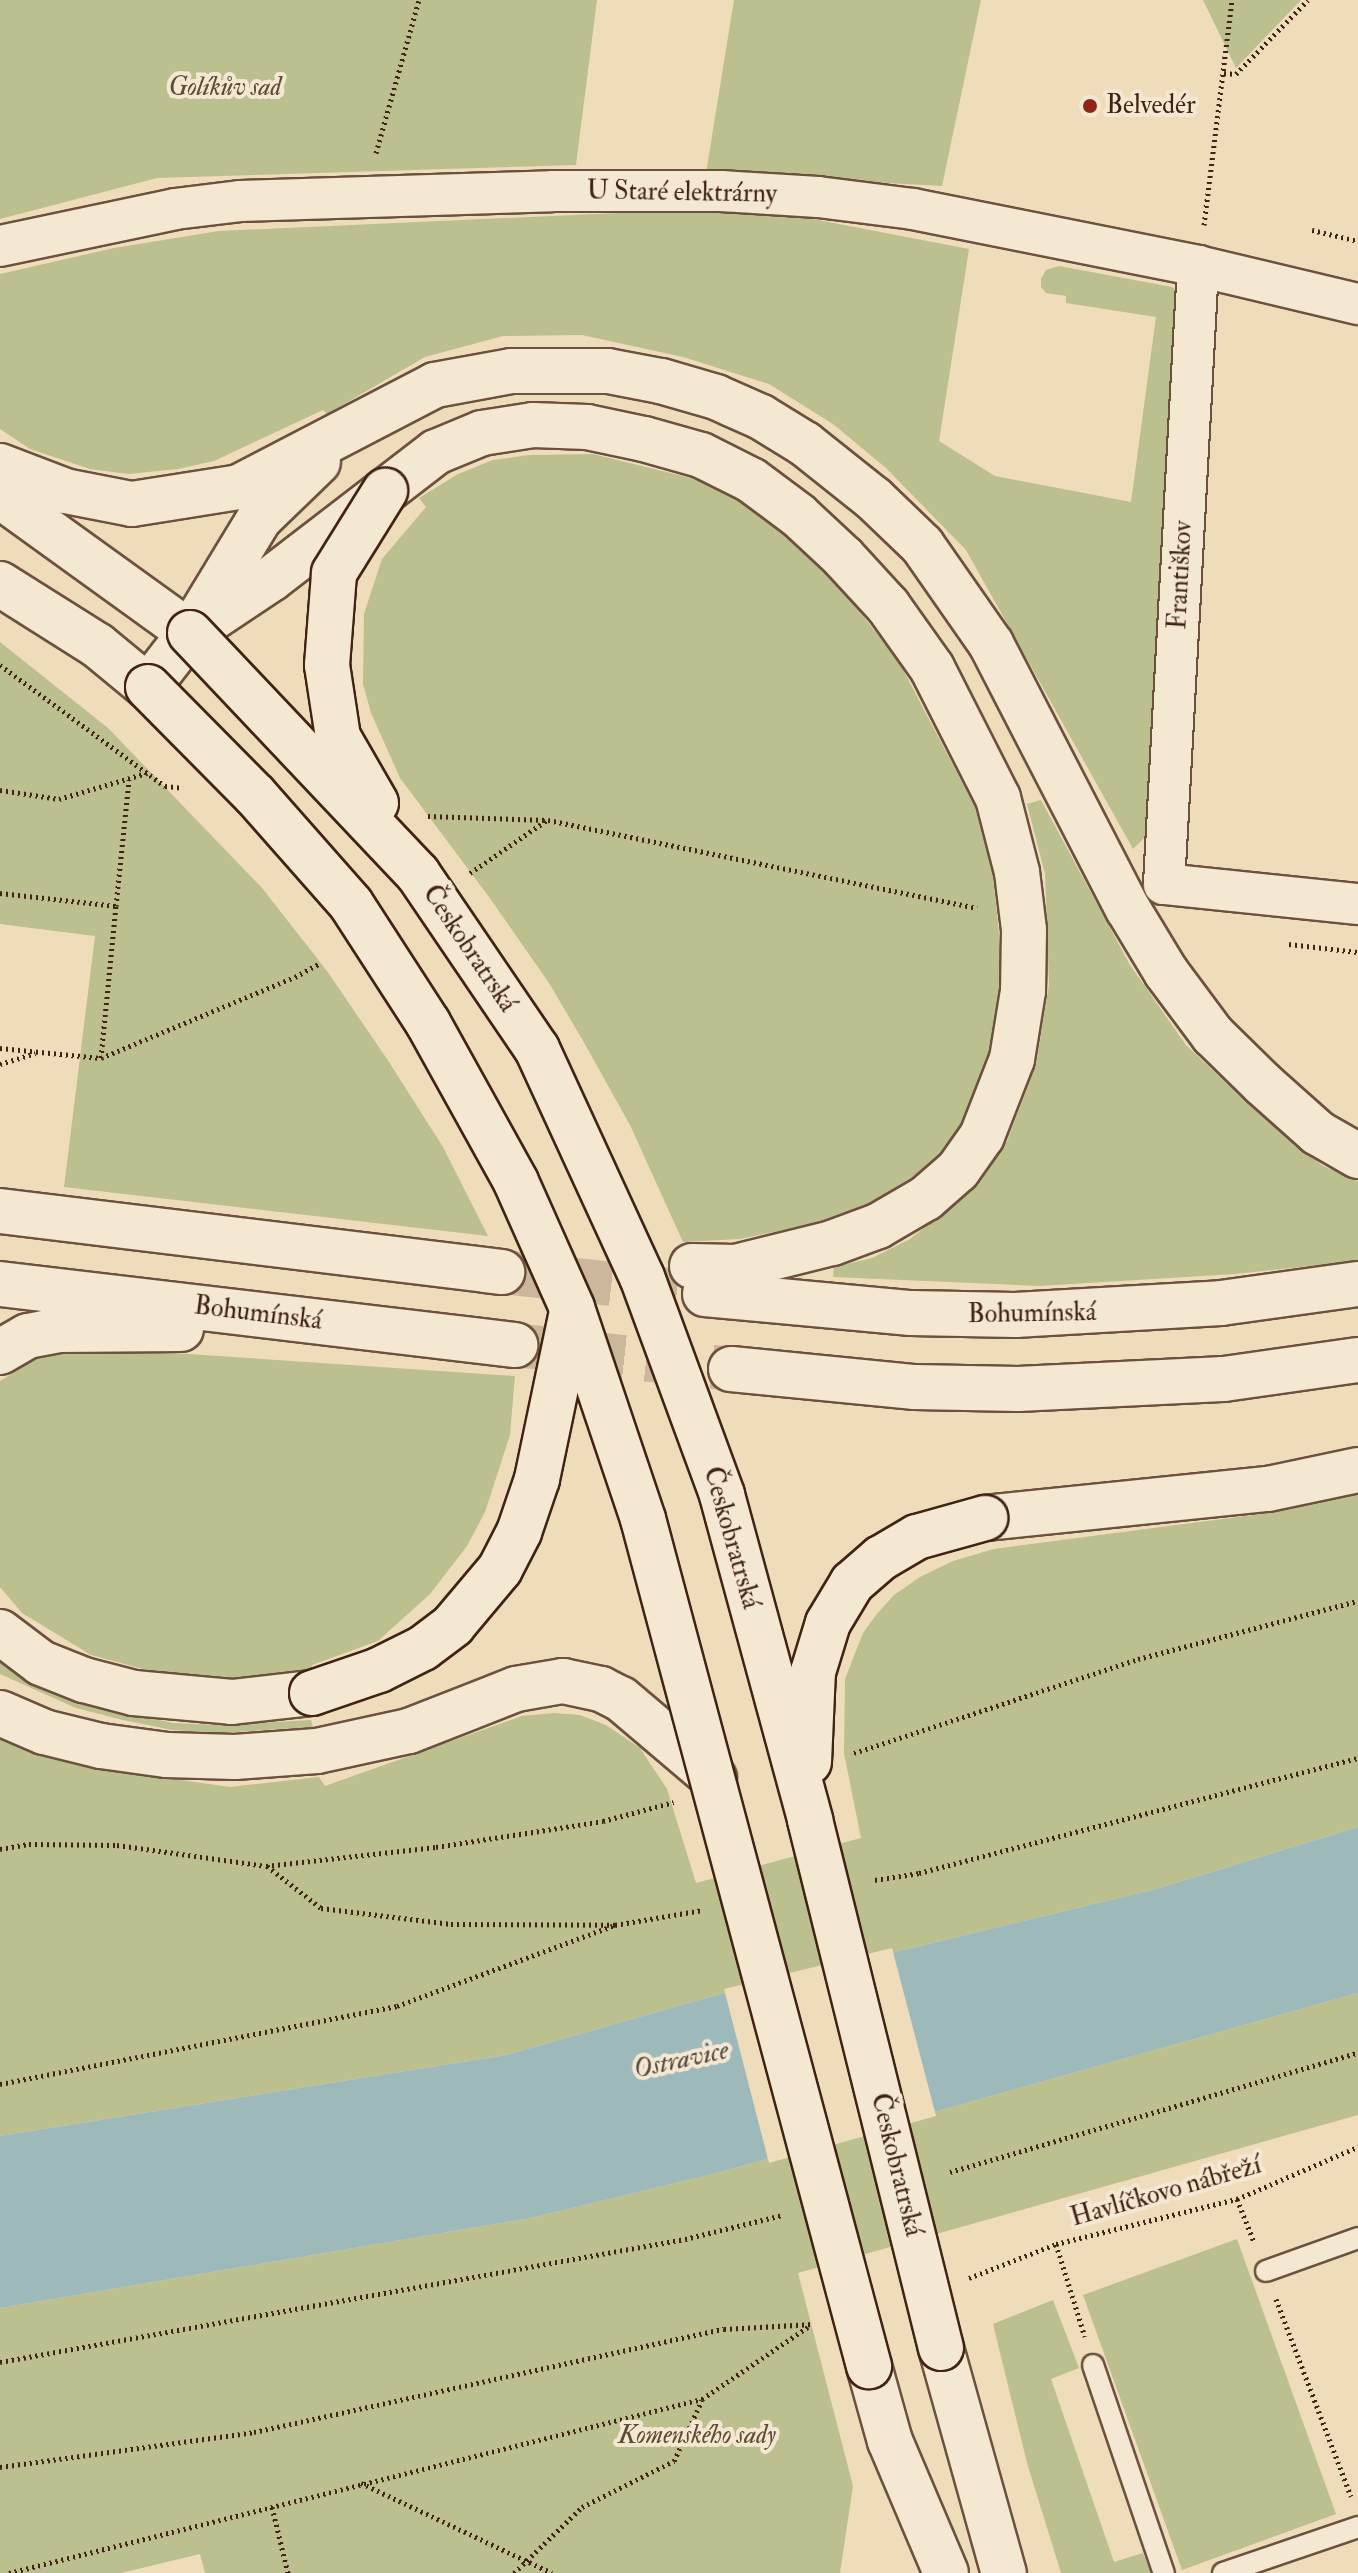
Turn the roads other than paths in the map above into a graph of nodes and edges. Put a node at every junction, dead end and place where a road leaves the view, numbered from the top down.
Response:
1 (0, 246) edge
2 (1198, 266) junction
3 (1358, 304) edge
4 (349, 433) junction
5 (0, 466) edge
6 (391, 485) junction
7 (0, 496) edge
8 (0, 584) edge
9 (190, 633) junction
10 (148, 687) junction
11 (418, 874) junction
12 (1164, 884) junction
13 (1358, 904) edge
14 (1128, 909) junction
15 (1358, 1156) edge
16 (0, 1211) edge
17 (500, 1267) tunnel mouth
18 (0, 1284) edge
19 (1358, 1284) edge
20 (572, 1308) junction
21 (391, 1330) junction
22 (515, 1345) tunnel mouth
23 (0, 1352) edge
24 (1358, 1360) edge
25 (731, 1369) tunnel mouth
26 (1358, 1470) edge
27 (0, 1632) edge
28 (0, 1713) edge
29 (714, 1778) junction
30 (810, 1820) junction
31 (1358, 2238) edge
32 (1266, 2271) road end
33 (1093, 2365) road end
34 (1358, 2527) edge
35 (1004, 2572) edge
36 (946, 2573) edge
37 (1164, 2573) edge
38 (1223, 2573) edge

1 - 2 street, U Staré elektrárny
2 - 3 street, U Staré elektrárny
2 - 12 street, Františkov
4 - 5 main road
4 - 9 main road
4 - 14 main road
6 - 9 main road, bridge
6 - 11 main road, bridge
6 - 19 main road, Bohumínská
7 - 9 main road, Českobratrská
8 - 10 main road
9 - 10 main road
9 - 11 main road, Českobratrská, bridge
10 - 20 main road, bridge
11 - 30 main road, Českobratrská, bridge
12 - 13 street
12 - 14 street
14 - 15 main road
16 - 17 main road
18 - 21 main road, Bohumínská
20 - 27 main road, bridge
20 - 29 main road, bridge
21 - 22 main road, Bohumínská
21 - 23 main road
24 - 25 main road
26 - 30 main road, bridge
28 - 29 main road
29 - 36 main road, bridge
30 - 35 main road, Českobratrská, bridge
31 - 32 lane
33 - 37 lane
34 - 38 lane

